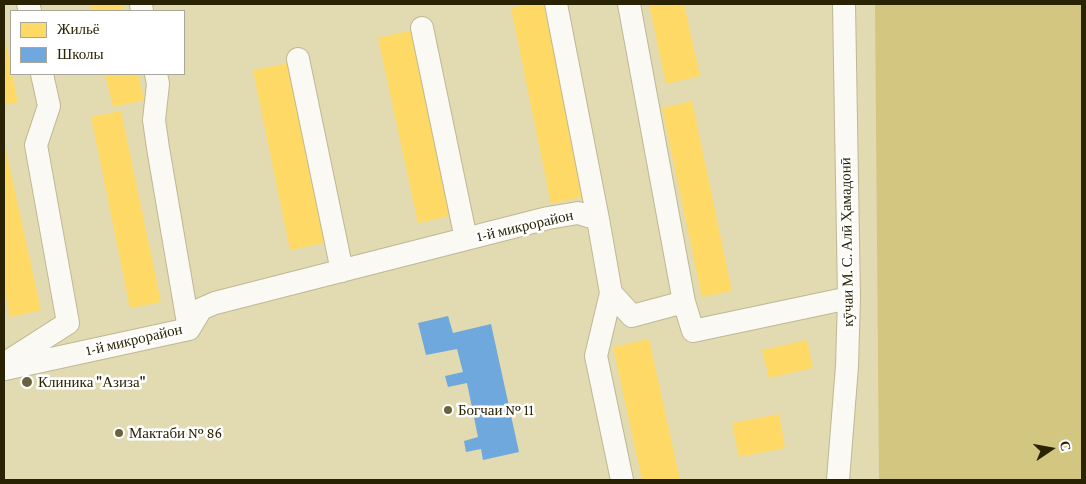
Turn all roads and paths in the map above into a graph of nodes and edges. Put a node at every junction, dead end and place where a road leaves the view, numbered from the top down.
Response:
1 (556, 4) edge
2 (629, 4) edge
3 (844, 4) edge
4 (422, 28) dead end
5 (298, 59) dead end
6 (42, 75) edge
7 (156, 75) edge
8 (598, 219) junction
9 (466, 239) junction
10 (342, 271) junction
11 (611, 293) junction
12 (848, 298) junction
13 (684, 302) junction
14 (189, 329) junction
15 (4, 364) edge
16 (4, 369) edge
17 (622, 480) edge
18 (838, 480) edge

1 - 8 street
2 - 13 street
3 - 12 street, кӯчаи М. С. Алӣ Ҳамадонӣ
4 - 9 street
5 - 10 street
6 - 15 street
7 - 14 street, 1-й микрорайон
8 - 9 street, 1-й микрорайон
8 - 11 street
9 - 10 street, 1-й микрорайон
10 - 14 street, 1-й микрорайон
11 - 13 street
11 - 17 street
12 - 13 street
12 - 18 street, кӯчаи М. С. Алӣ Ҳамадонӣ
14 - 16 street, 1-й микрорайон

